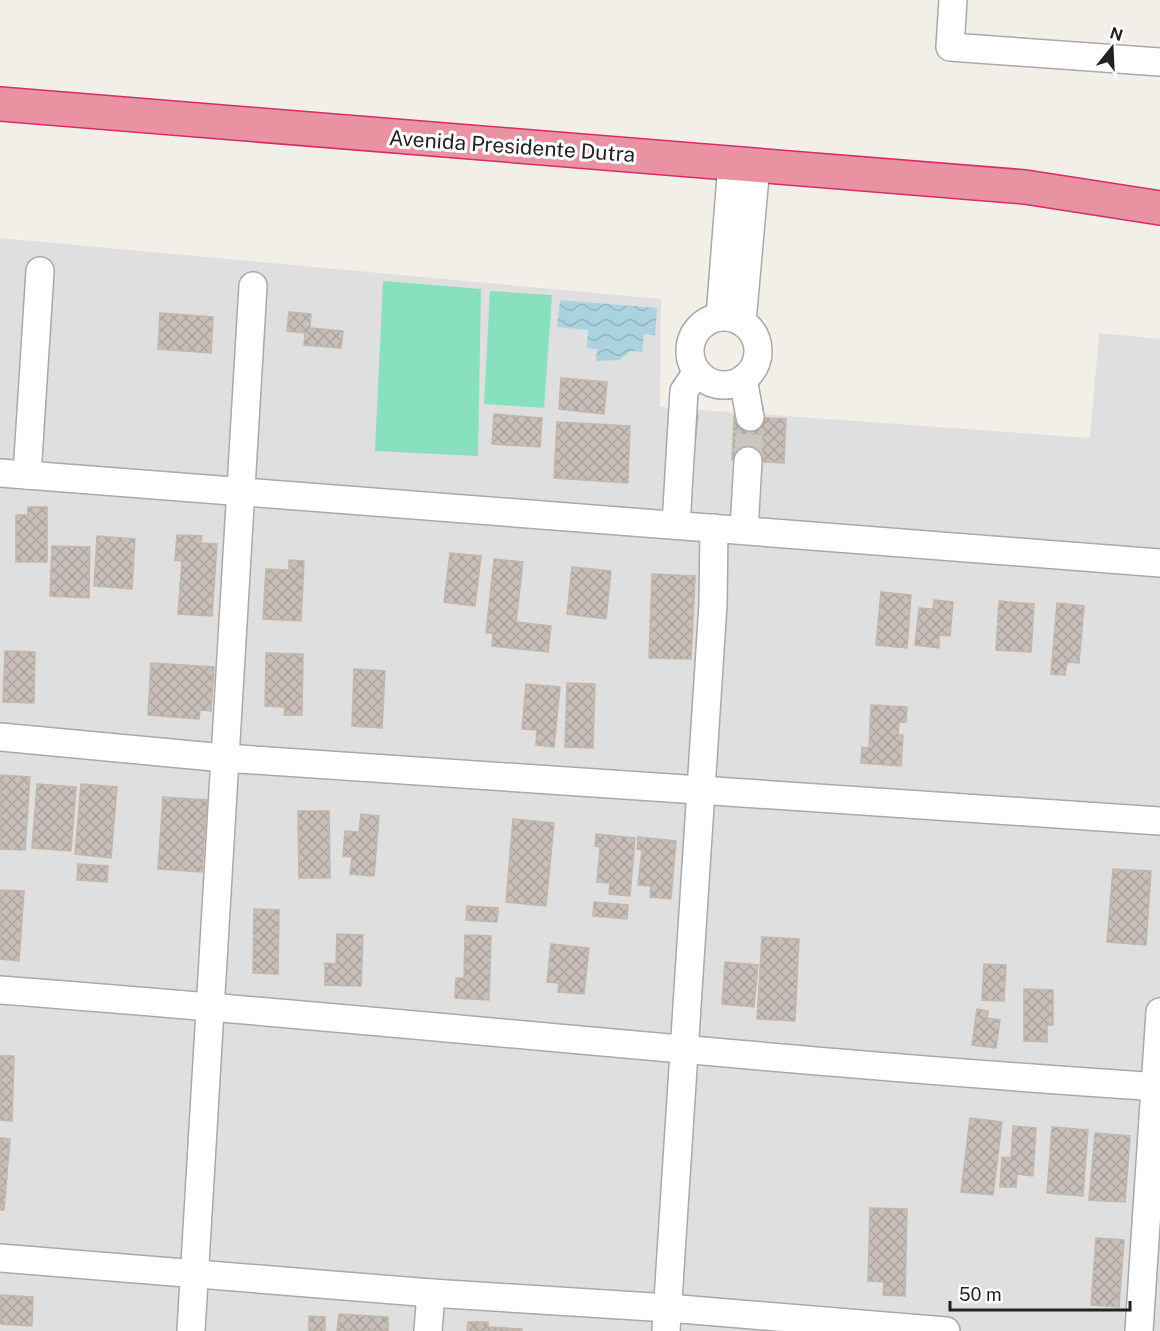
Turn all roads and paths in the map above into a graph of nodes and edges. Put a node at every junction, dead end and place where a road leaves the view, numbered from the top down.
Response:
1 (953, 0) edge
2 (1160, 63) edge
3 (0, 104) edge
4 (744, 164) junction
5 (1160, 186) edge
6 (1025, 187) junction
7 (1160, 208) edge
8 (40, 271) dead end
9 (253, 286) dead end
10 (731, 320) junction
11 (697, 372) junction
12 (743, 379) junction
13 (750, 417) tunnel mouth
14 (748, 461) tunnel mouth
15 (0, 473) edge
16 (27, 475) junction
17 (239, 490) junction
18 (676, 525) junction
19 (714, 528) junction
20 (744, 531) junction
21 (1160, 563) edge
22 (0, 737) edge
23 (224, 758) junction
24 (700, 789) junction
25 (1160, 821) edge
26 (0, 990) edge
27 (212, 1005) junction
28 (1160, 1012) edge
29 (686, 1050) junction
30 (1157, 1087) edge
31 (0, 1258) edge
32 (196, 1274) junction
33 (431, 1293) junction
34 (667, 1320) edge
35 (903, 1329) edge
36 (191, 1331) edge
37 (428, 1331) edge
38 (946, 1331) edge
39 (1139, 1331) edge

1 - 2 street
3 - 4 highway, Avenida Presidente Dutra
4 - 6 highway, Avenida Presidente Dutra
4 - 10 street
5 - 6 highway, Avenida Presidente Dutra
6 - 7 highway, Avenida Presidente Dutra
8 - 16 street
9 - 17 street
10 - 11 street
10 - 12 street
11 - 12 street
11 - 18 street
12 - 13 street
14 - 20 street
15 - 16 street
16 - 17 street
17 - 18 street
17 - 23 street
18 - 19 street
19 - 20 street
19 - 24 street
20 - 21 street
22 - 23 street
23 - 24 street
23 - 27 street
24 - 25 street
24 - 29 street
26 - 27 street
27 - 29 street
27 - 32 street
28 - 30 street
29 - 30 street
29 - 34 street
30 - 39 street
31 - 32 street
32 - 33 street
32 - 36 street
33 - 34 street
33 - 37 street
34 - 35 street
35 - 38 street

